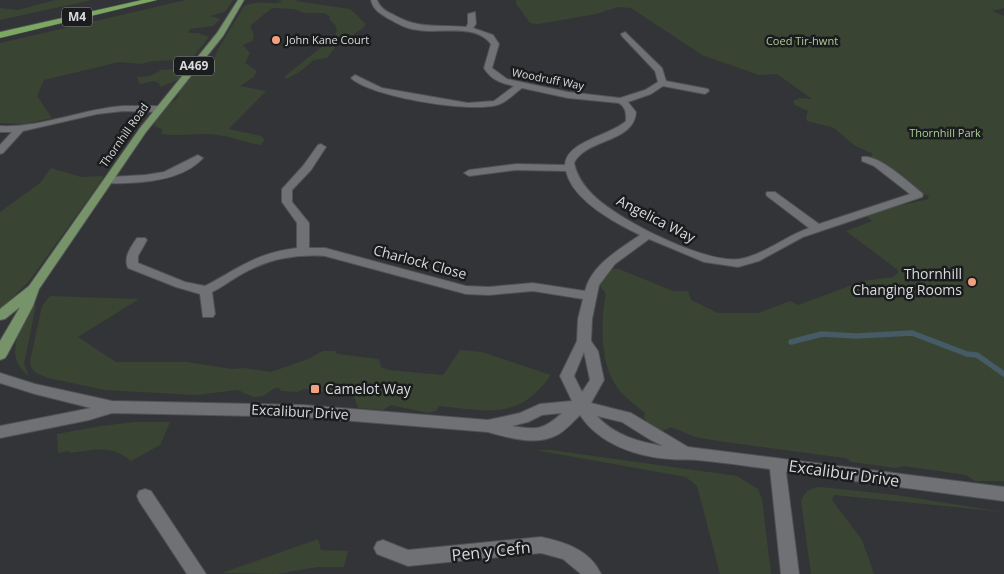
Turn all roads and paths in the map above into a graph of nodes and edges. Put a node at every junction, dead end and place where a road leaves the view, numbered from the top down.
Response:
1 (113, 0) edge
2 (153, 0) edge
3 (240, 0) edge
4 (374, 0) edge
5 (472, 14) dead end
6 (0, 26) edge
7 (468, 30) junction
8 (625, 34) dead end
9 (0, 35) edge
10 (355, 78) dead end
11 (662, 83) junction
12 (519, 86) junction
13 (705, 91) dead end
14 (622, 101) junction
15 (158, 109) junction
16 (0, 129) edge
17 (20, 129) junction
18 (321, 147) dead end
19 (0, 150) edge
20 (198, 158) dead end
21 (866, 159) dead end
22 (569, 168) junction
23 (470, 173) dead end
24 (110, 180) junction
25 (771, 194) dead end
26 (818, 229) junction
27 (648, 234) junction
28 (141, 240) dead end
29 (303, 251) junction
30 (32, 289) junction
31 (206, 290) junction
32 (590, 296) junction
33 (208, 314) dead end
34 (0, 316) edge
35 (584, 342) junction
36 (0, 356) edge
37 (0, 378) edge
38 (581, 406) junction
39 (112, 407) junction
40 (488, 426) junction
41 (0, 432) edge
42 (684, 452) junction
43 (776, 464) junction
44 (1004, 494) edge
45 (145, 496) dead end
46 (382, 548) dead end
47 (197, 574) edge
48 (592, 574) edge
49 (790, 574) edge

1 - 6 highway, M4
2 - 9 highway, M4
3 - 15 main road, Thornhill Road / A469
4 - 7 street, Woodruff Way
5 - 7 street
7 - 12 street, Woodruff Way
8 - 11 street
10 - 12 street
11 - 13 street
11 - 14 street, Woodruff Way
12 - 14 street, Woodruff Way
14 - 22 street
15 - 17 street
15 - 24 main road, Thornhill Road / A469
16 - 17 street
17 - 19 street
18 - 29 street
20 - 24 street
21 - 26 street, Angelica Way
22 - 23 street
22 - 27 street, Angelica Way
24 - 30 main road, Thornhill Road / A469
25 - 26 street
26 - 27 street, Angelica Way
27 - 32 street
28 - 31 street
29 - 31 street, Charlock Close
29 - 32 street, Charlock Close
30 - 34 main road, Thornhill Road / A469
30 - 36 main road, Thornhill Road / A469
31 - 33 street
32 - 35 street
35 - 38 street
35 - 38 street
37 - 39 street, Excalibur Drive
38 - 40 street, Excalibur Drive
38 - 40 street, Excalibur Drive
38 - 42 street, Excalibur Drive
38 - 42 street, Excalibur Drive
39 - 40 street, Excalibur Drive
39 - 41 street, Excalibur Drive
42 - 43 street, Excalibur Drive
43 - 44 street, Excalibur Drive
43 - 49 street
45 - 47 street
46 - 48 street, Pen y Cefn

